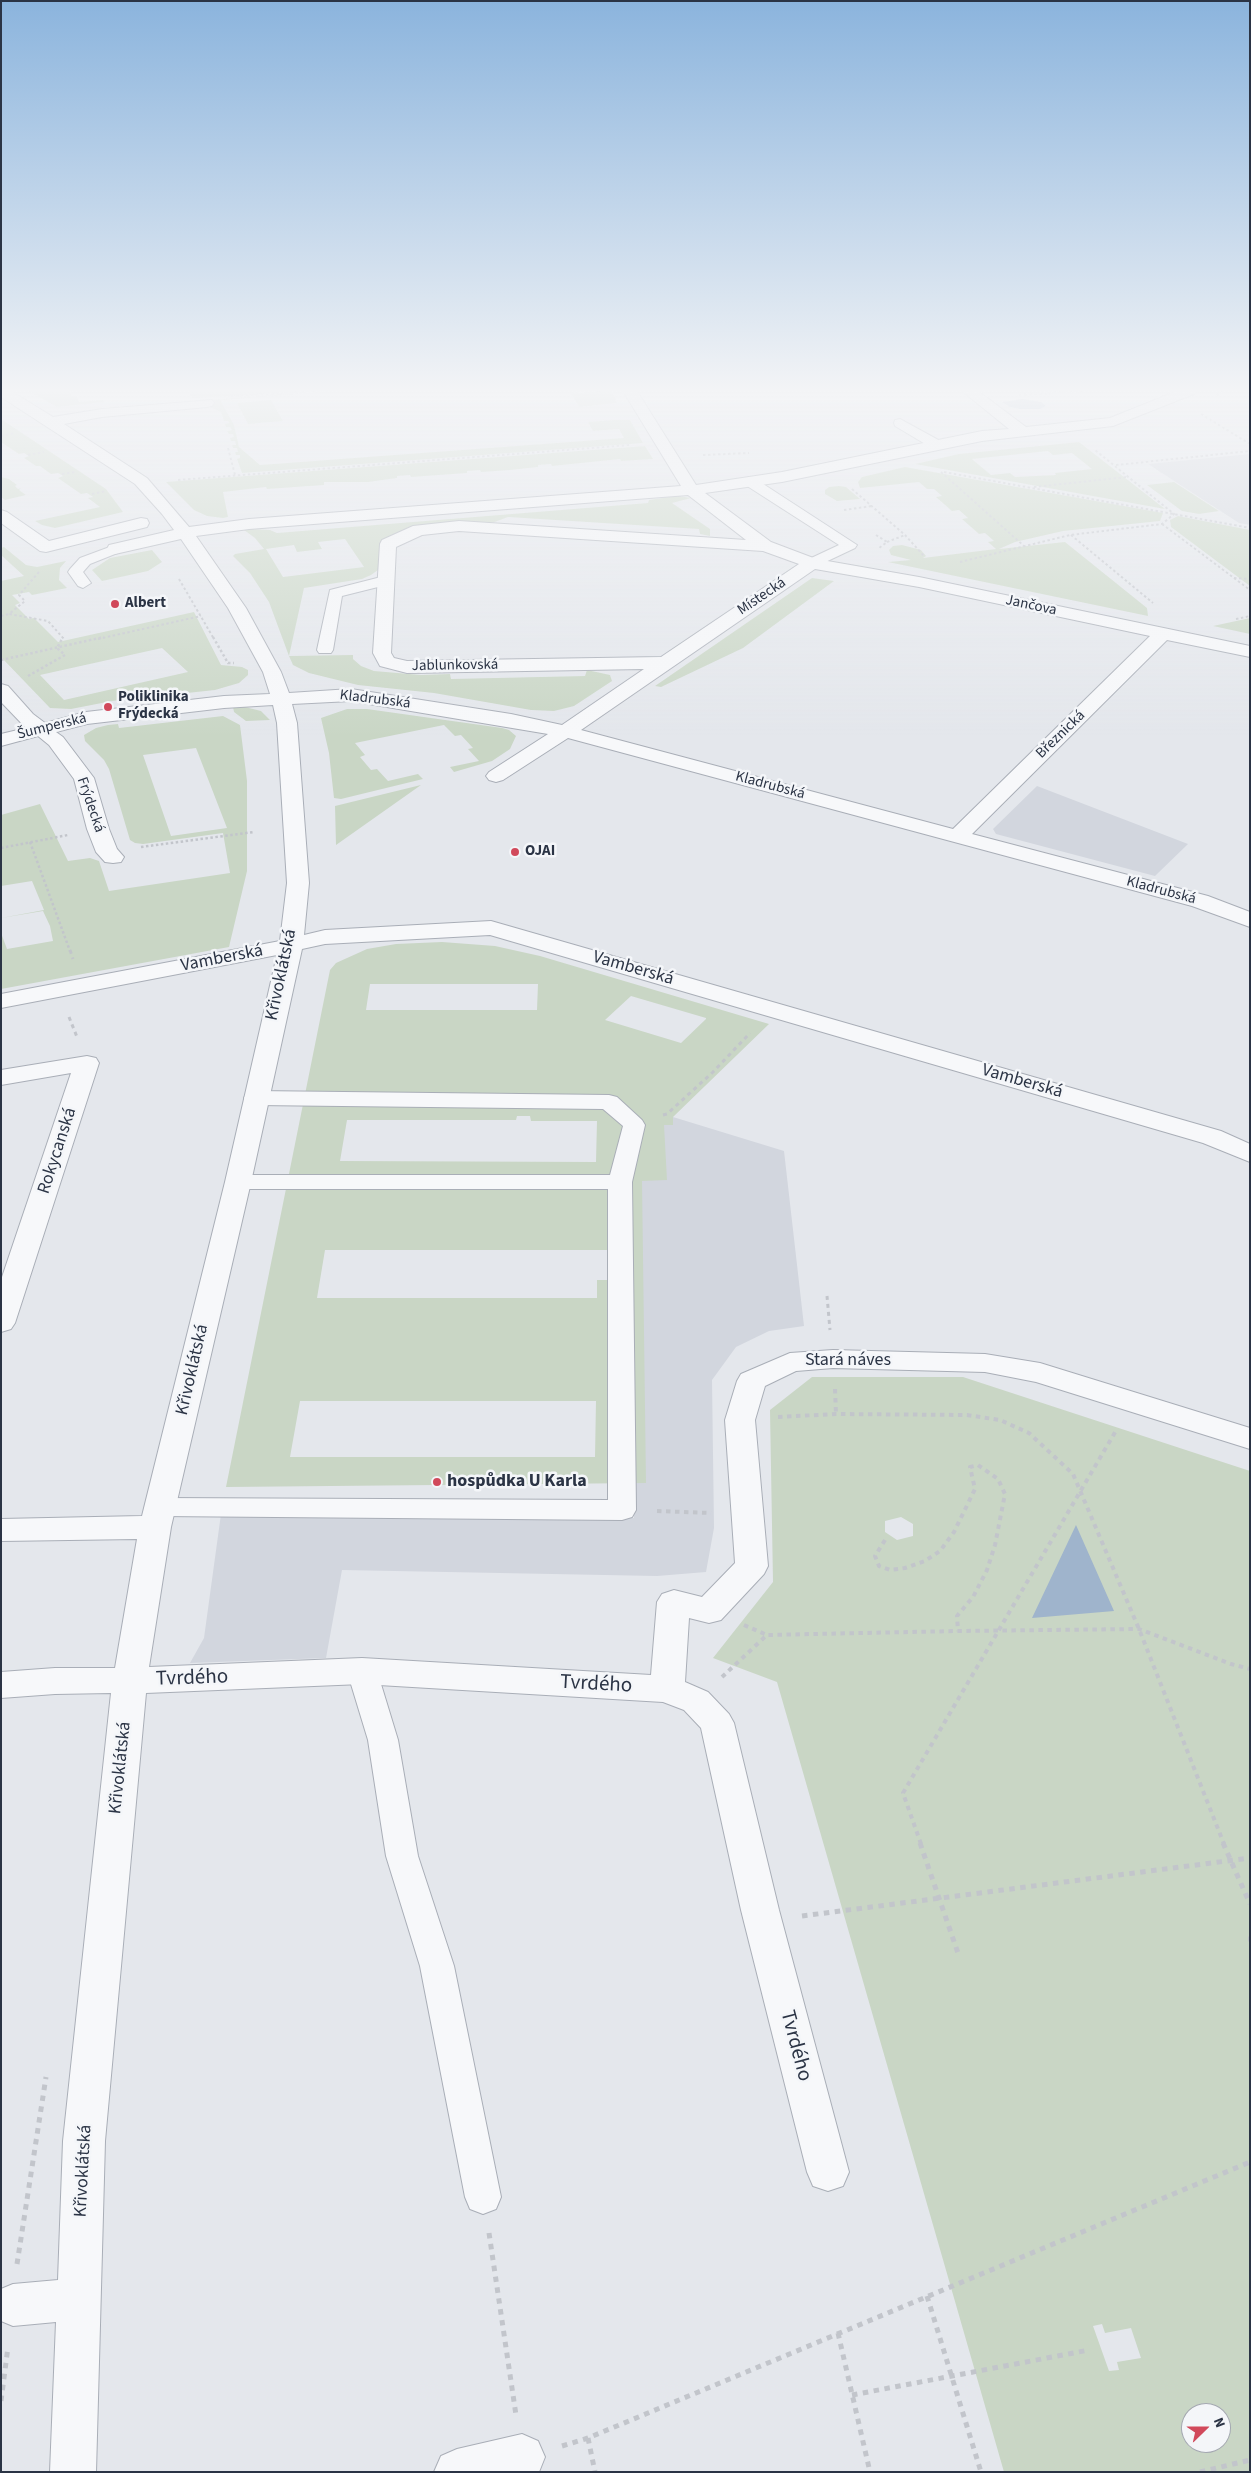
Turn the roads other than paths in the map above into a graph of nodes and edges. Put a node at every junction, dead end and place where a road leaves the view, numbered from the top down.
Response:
1 (164, 506) edge
2 (478, 506) edge
3 (713, 506) edge
4 (789, 506) edge
5 (1, 515) edge
6 (141, 523) dead end
7 (184, 533) junction
8 (765, 546) junction
9 (115, 550) joint
10 (812, 563) junction
11 (385, 581) junction
12 (83, 583) dead end
13 (1163, 634) junction
14 (325, 650) dead end
15 (1250, 652) edge
16 (664, 663) junction
17 (1, 690) edge
18 (281, 697) junction
19 (39, 729) junction
20 (563, 731) junction
21 (1, 740) edge
22 (496, 776) dead end
23 (958, 836) junction
24 (110, 854) road end
25 (1250, 920) edge
26 (291, 944) junction
27 (1, 1001) edge
28 (1, 1078) edge
29 (255, 1098) junction
30 (1250, 1154) edge
31 (238, 1182) junction
32 (620, 1182) junction
33 (1, 1323) edge
34 (1250, 1440) edge
35 (158, 1517) junction
36 (1, 1530) edge
37 (362, 1671) junction
38 (130, 1681) junction
39 (1, 1685) edge
40 (682, 1695) junction
41 (828, 2172) dead end
42 (483, 2197) road end
43 (78, 2299) junction
44 (13, 2305) dead end
45 (522, 2457) road end
46 (73, 2472) edge
47 (456, 2472) edge

1 - 7 street, Křivoklátská
2 - 7 street
3 - 8 street, Místecká
4 - 10 lane
5 - 6 street
7 - 9 street
7 - 18 street, Křivoklátská
8 - 10 street, Místecká
8 - 11 street, Jablunkovská
9 - 12 lane
10 - 13 street, Jančova
10 - 16 street, Místecká
11 - 14 lane
11 - 16 street, Jablunkovská
13 - 15 street, Jančova
13 - 23 street, Březnická
16 - 20 street, Místecká
17 - 19 street, Frýdecká
18 - 19 street, Šumperská
18 - 20 street, Kladrubská
18 - 26 street, Křivoklátská
19 - 21 street, Šumperská
19 - 24 street, Frýdecká
20 - 22 street, Místecká
20 - 23 street, Kladrubská
23 - 25 street, Kladrubská
26 - 27 street, Vamberská
26 - 29 street, Křivoklátská
26 - 30 street, Vamberská
28 - 33 street, Rokycanská
29 - 31 street, Křivoklátská
29 - 32 lane
31 - 32 lane
31 - 35 street, Křivoklátská
32 - 35 lane
34 - 40 street, Stará náves
35 - 36 street
35 - 38 street, Křivoklátská
37 - 38 street, Tvrdého
37 - 40 street, Tvrdého
37 - 42 lane
38 - 39 street, Tvrdého
38 - 43 street, Křivoklátská
40 - 41 street, Tvrdého
43 - 44 street
43 - 46 street, Křivoklátská
45 - 47 street

